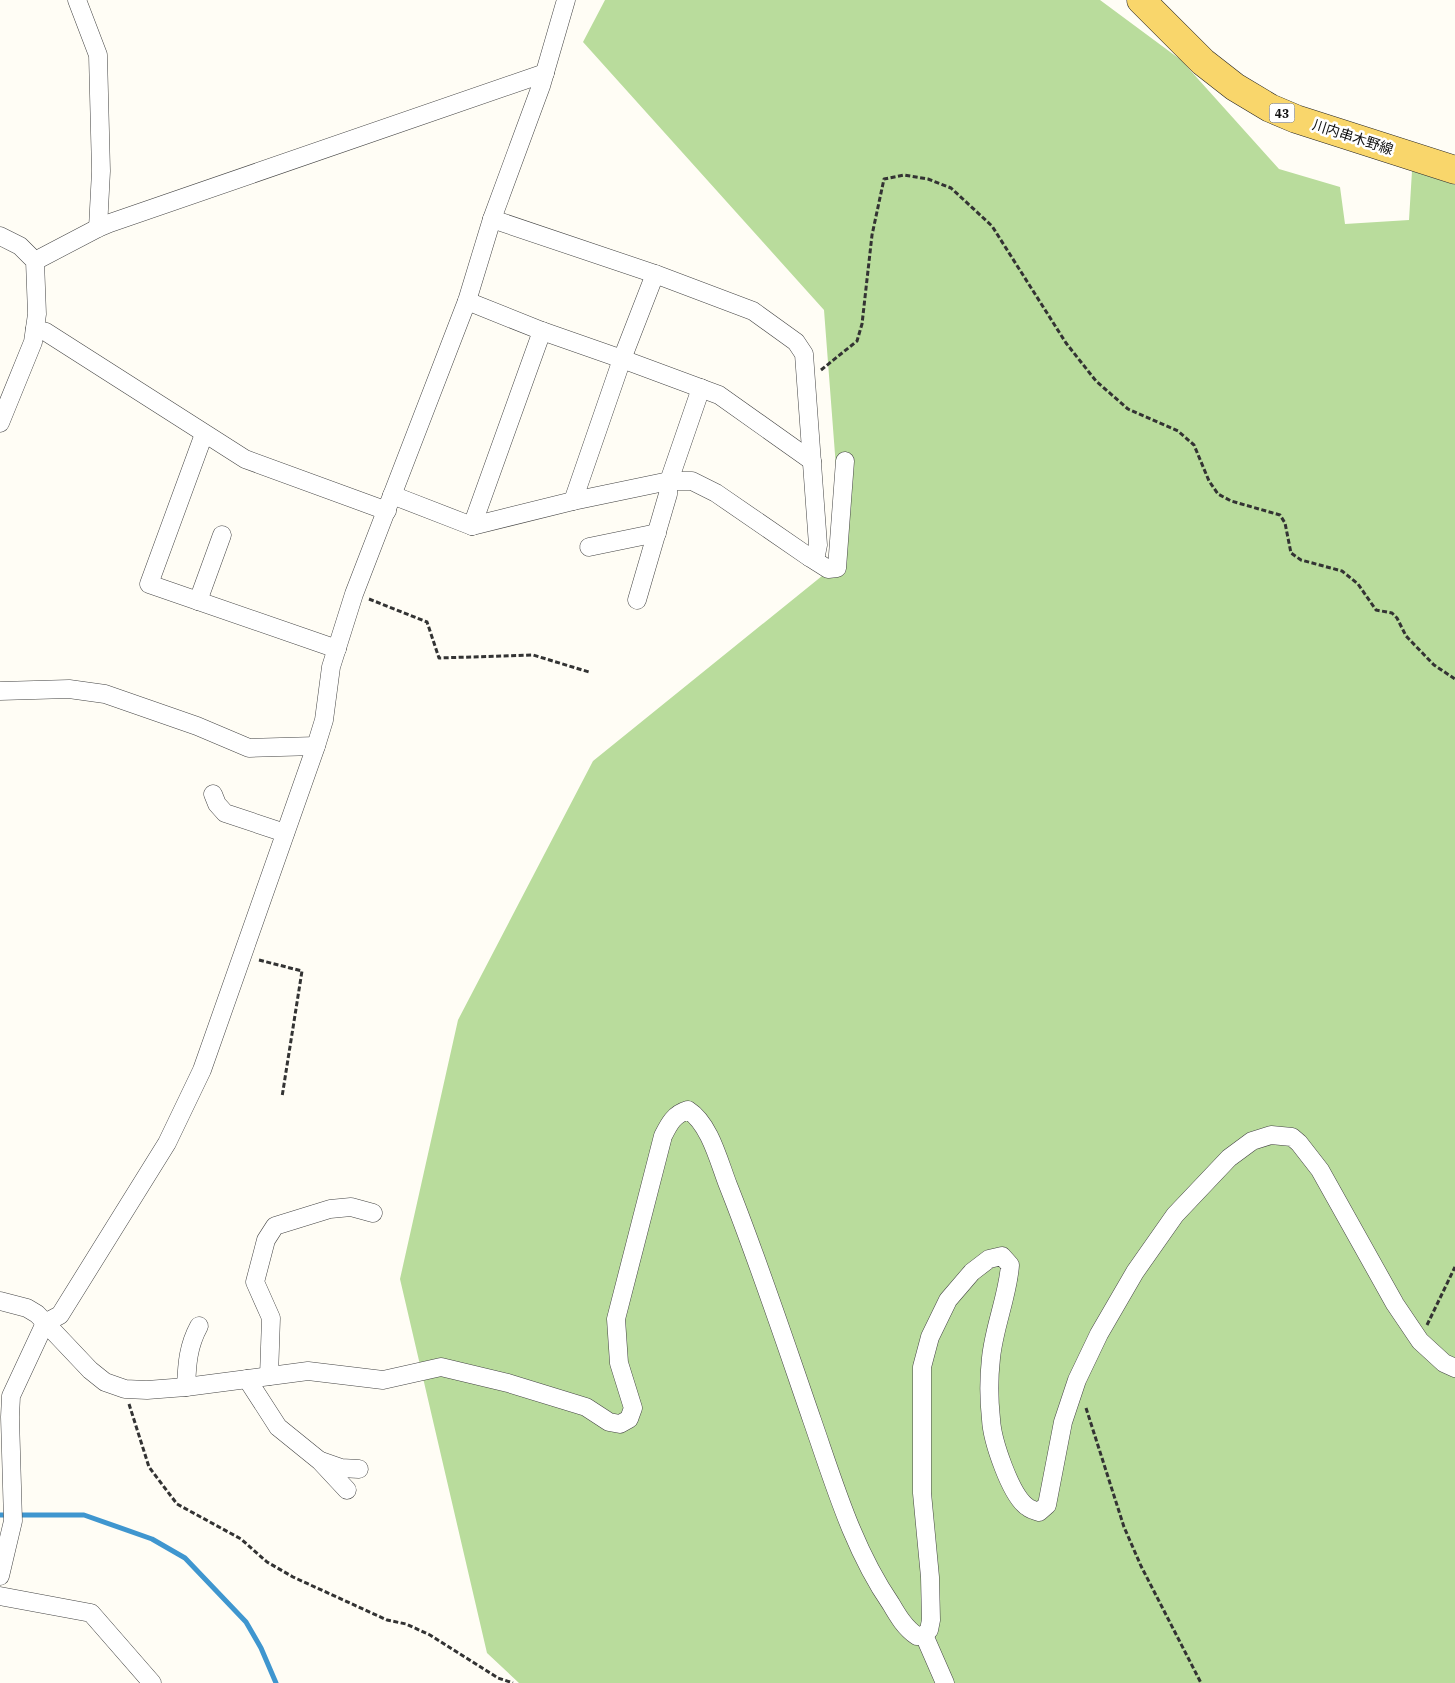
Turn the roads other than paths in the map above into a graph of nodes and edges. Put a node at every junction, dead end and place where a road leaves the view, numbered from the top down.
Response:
1 (77, 0) edge
2 (566, 0) edge
3 (1141, 0) edge
4 (545, 73) junction
5 (1455, 170) edge
6 (492, 219) junction
7 (98, 228) junction
8 (0, 236) edge
9 (35, 261) junction
10 (655, 274) junction
11 (467, 301) junction
12 (35, 329) junction
13 (542, 331) junction
14 (622, 359) junction
15 (701, 388) junction
16 (0, 423) edge
17 (204, 434) junction
18 (812, 461) junction
19 (845, 461) dead end
20 (669, 481) junction
21 (573, 501) junction
22 (389, 503) junction
23 (472, 526) junction
24 (656, 533) junction
25 (222, 535) dead end
26 (589, 547) dead end
27 (810, 557) junction
28 (637, 600) dead end
29 (198, 601) junction
30 (337, 649) junction
31 (0, 691) edge
32 (316, 746) junction
33 (213, 794) dead end
34 (285, 833) junction
35 (372, 1213) dead end
36 (0, 1301) edge
37 (45, 1323) junction
38 (199, 1326) dead end
39 (1455, 1368) edge
40 (269, 1376) junction
41 (247, 1379) junction
42 (186, 1387) junction
43 (320, 1461) junction
44 (359, 1469) dead end
45 (347, 1490) dead end
46 (7, 1502) edge
47 (0, 1576) edge
48 (0, 1596) edge
49 (924, 1635) junction
50 (152, 1683) edge
51 (945, 1683) edge

1 - 7 street
2 - 4 street
3 - 5 main road, 川内串木野線 / 43
4 - 6 street
4 - 7 street
6 - 10 street
6 - 11 street
7 - 9 street
8 - 9 street
9 - 12 street
10 - 14 street
10 - 18 street
11 - 13 street
11 - 22 street
12 - 16 street
12 - 17 street
13 - 14 street
13 - 23 street
14 - 15 street
14 - 21 street
15 - 18 street
15 - 20 street
17 - 22 street
17 - 29 street
18 - 27 street
19 - 27 street
20 - 21 street
20 - 24 street
20 - 27 street
21 - 23 street
22 - 23 street
22 - 30 street
24 - 26 street
24 - 28 street
25 - 29 street
29 - 30 street
30 - 32 street
31 - 32 street
32 - 34 street
33 - 34 street
34 - 37 street
35 - 40 street
36 - 37 street
37 - 42 street
37 - 46 street
38 - 42 street
39 - 49 street
40 - 41 street
40 - 49 street
41 - 42 street
41 - 43 street
43 - 44 street
43 - 45 street
46 - 47 street
48 - 50 street
49 - 51 street

